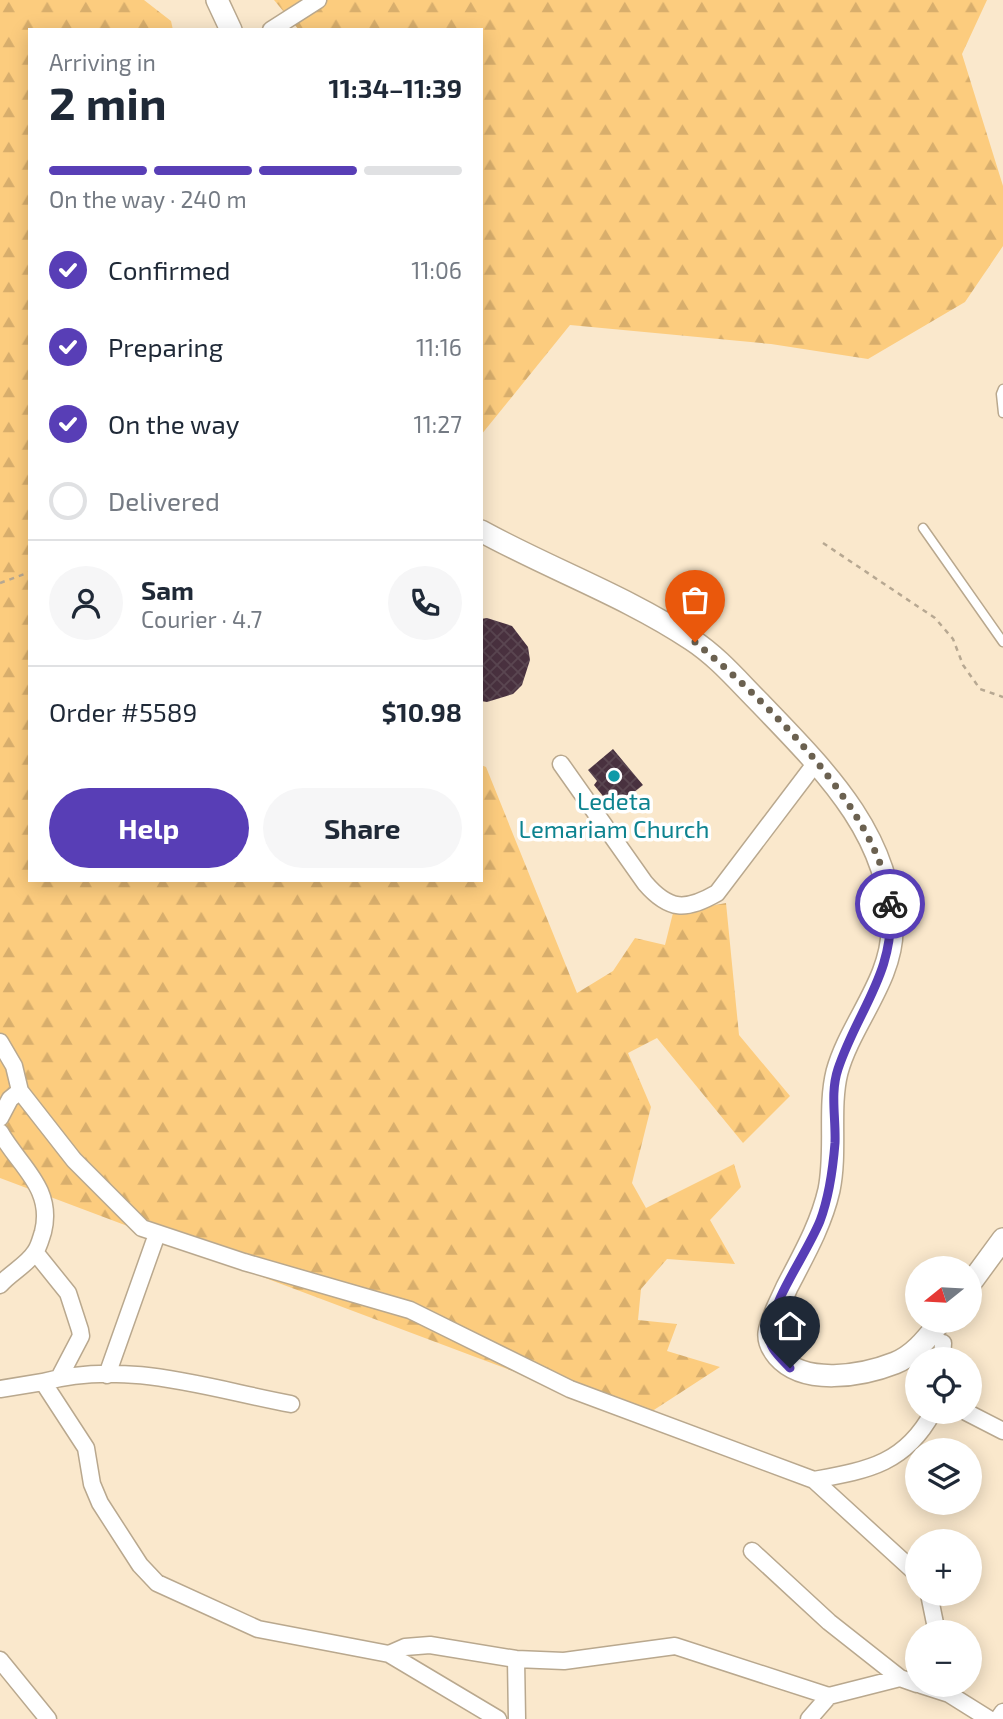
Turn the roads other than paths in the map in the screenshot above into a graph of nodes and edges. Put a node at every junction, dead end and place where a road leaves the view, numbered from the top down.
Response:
1 (217, 0) edge
2 (318, 0) edge
3 (230, 28) edge
4 (274, 28) edge
5 (1003, 389) edge
6 (1003, 413) edge
7 (923, 528) dead end
8 (483, 532) edge
9 (1003, 642) edge
10 (819, 763) junction
11 (561, 764) dead end
12 (0, 1041) edge
13 (20, 1091) junction
14 (0, 1118) edge
15 (0, 1132) edge
16 (157, 1234) junction
17 (1003, 1239) edge
18 (35, 1252) junction
19 (982, 1268) edge
20 (0, 1285) edge
21 (930, 1334) edge
22 (107, 1375) junction
23 (59, 1378) junction
24 (43, 1382) junction
25 (0, 1389) edge
26 (291, 1404) dead end
27 (982, 1420) edge
28 (924, 1424) edge
29 (1003, 1431) edge
30 (814, 1480) junction
31 (752, 1551) dead end
32 (905, 1563) edge
33 (390, 1654) junction
34 (516, 1659) junction
35 (0, 1660) edge
36 (900, 1678) junction
37 (905, 1680) edge
38 (7, 1684) edge
39 (829, 1696) junction
40 (958, 1697) edge
41 (1003, 1712) edge
42 (48, 1719) edge
43 (498, 1719) edge
44 (517, 1719) edge
45 (809, 1719) edge
46 (989, 1719) edge
47 (998, 1719) edge

1 - 3 main road
2 - 4 street
5 - 6 lane
7 - 9 lane
8 - 10 main road
10 - 11 street
10 - 21 main road
12 - 13 street
13 - 14 street
13 - 16 street
15 - 18 street
16 - 22 street
16 - 30 street
17 - 19 main road
18 - 20 street
18 - 23 street
22 - 23 street
22 - 26 street
23 - 24 street
24 - 25 street
24 - 33 street
27 - 29 street
28 - 30 street
30 - 32 street
31 - 36 street
33 - 34 street
33 - 43 street
34 - 39 street
34 - 44 street
35 - 38 street
36 - 37 street
36 - 39 street
38 - 42 street
39 - 45 street
40 - 46 street
41 - 47 street

